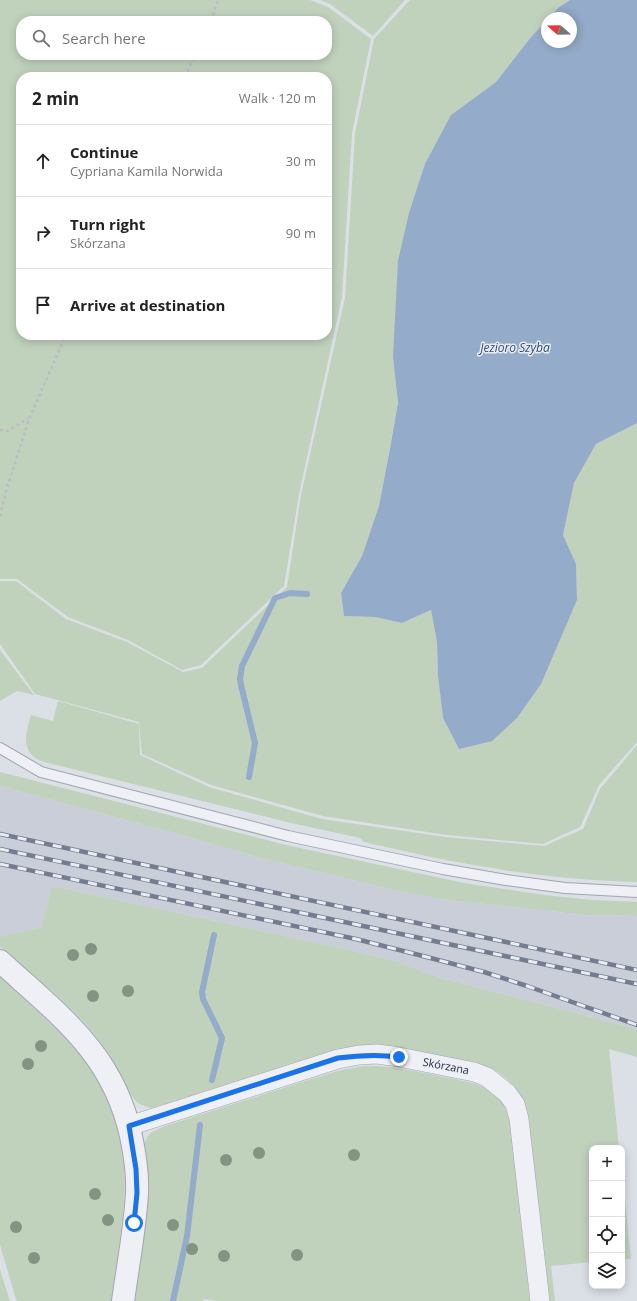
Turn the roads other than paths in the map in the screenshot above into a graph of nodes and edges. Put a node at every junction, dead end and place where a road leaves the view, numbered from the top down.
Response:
1 (0, 748) edge
2 (637, 892) edge
3 (0, 961) edge
4 (129, 1126) junction
5 (123, 1301) edge
6 (540, 1301) edge

1 - 2 lane
3 - 4 street
4 - 5 street
4 - 6 street, Skórzana

